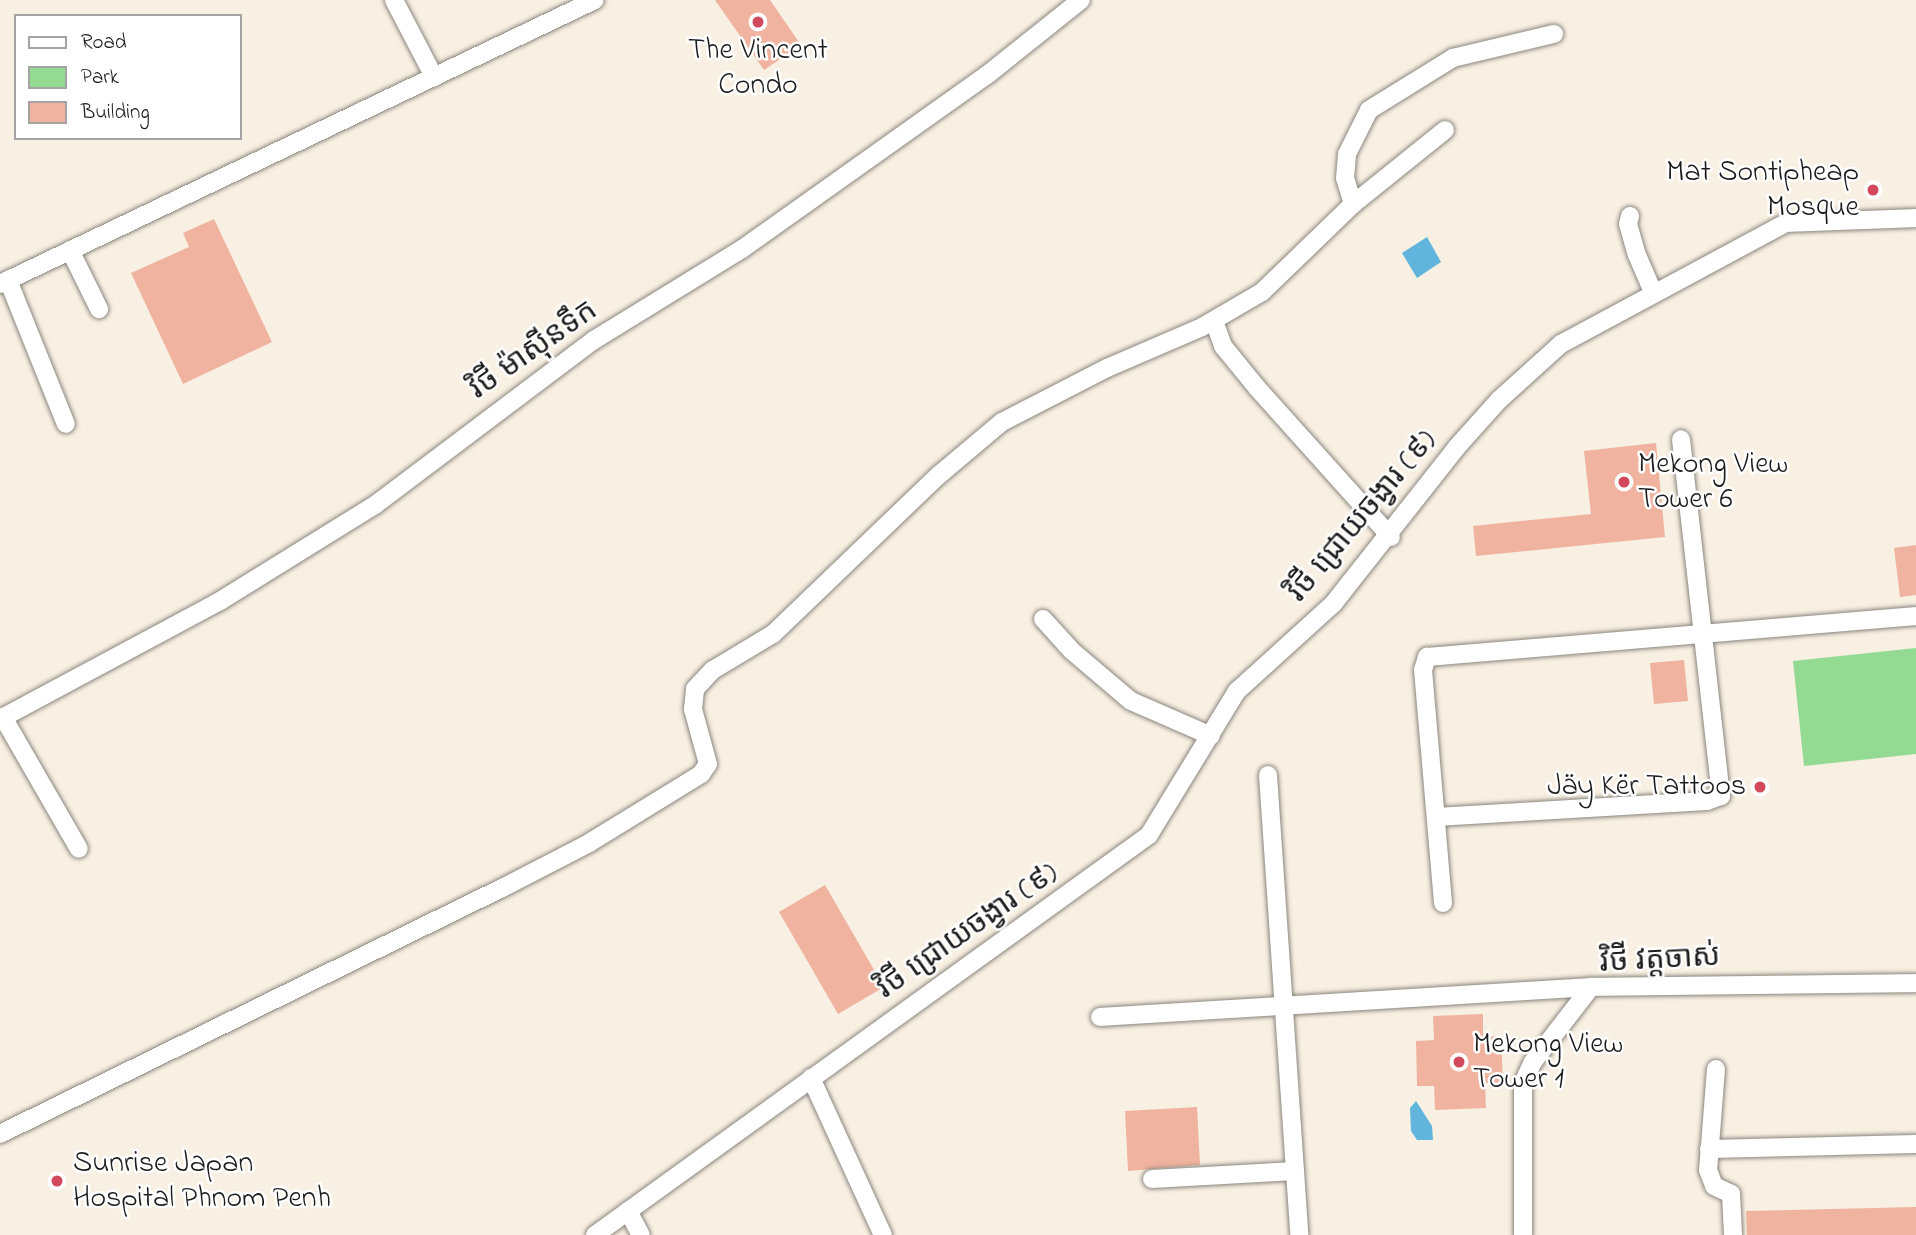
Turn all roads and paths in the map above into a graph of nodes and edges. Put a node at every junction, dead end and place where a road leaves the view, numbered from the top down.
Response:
1 (394, 0) edge
2 (595, 0) edge
3 (1081, 0) edge
4 (1554, 34) dead end
5 (434, 77) junction
6 (1445, 130) dead end
7 (1353, 204) junction
8 (1630, 216) dead end
9 (1916, 218) edge
10 (70, 250) junction
11 (4, 282) edge
12 (1653, 292) junction
13 (99, 309) dead end
14 (1214, 321) junction
15 (66, 424) dead end
16 (1681, 439) dead end
17 (1391, 537) junction
18 (1916, 616) edge
19 (1043, 619) dead end
20 (1703, 631) junction
21 (1, 718) edge
22 (1211, 736) junction
23 (1268, 775) dead end
24 (1436, 817) junction
25 (79, 849) dead end
26 (1443, 904) dead end
27 (1916, 983) edge
28 (1591, 987) junction
29 (1284, 1005) junction
30 (1100, 1017) dead end
31 (1716, 1069) dead end
32 (811, 1078) junction
33 (0, 1134) edge
34 (1916, 1144) edge
35 (1709, 1149) junction
36 (1295, 1171) junction
37 (1152, 1179) dead end
38 (628, 1211) junction
39 (595, 1235) edge
40 (641, 1235) edge
41 (883, 1235) edge
42 (1298, 1235) edge
43 (1523, 1235) edge
44 (1733, 1235) edge

1 - 5 street
2 - 5 street
3 - 21 street, វិថី ម៉ាស៊ីនទឹក
4 - 7 street
5 - 10 street
6 - 7 street
7 - 14 street
8 - 12 street
9 - 12 street, វិថី ជ្រោយចង្វារ (៩)
10 - 11 street
10 - 13 street
11 - 15 street
12 - 17 street, វិថី ជ្រោយចង្វារ (៩)
14 - 17 street
14 - 33 street
16 - 20 street
17 - 22 street, វិថី ជ្រោយចង្វារ (៩)
18 - 20 street
19 - 22 street
20 - 24 street
20 - 24 street
21 - 25 street
22 - 32 street, វិថី ជ្រោយចង្វារ (៩)
23 - 29 street
24 - 26 street
27 - 28 street, វិថី វត្តចាស់
28 - 29 street
28 - 43 street, វិថី វត្តចាស់
29 - 30 street
29 - 36 street
31 - 35 street
32 - 38 street, វិថី ជ្រោយចង្វារ (៩)
32 - 41 street
34 - 35 street
35 - 44 street
36 - 37 street
36 - 42 street
38 - 39 street, វិថី ជ្រោយចង្វារ (៩)
38 - 40 street

